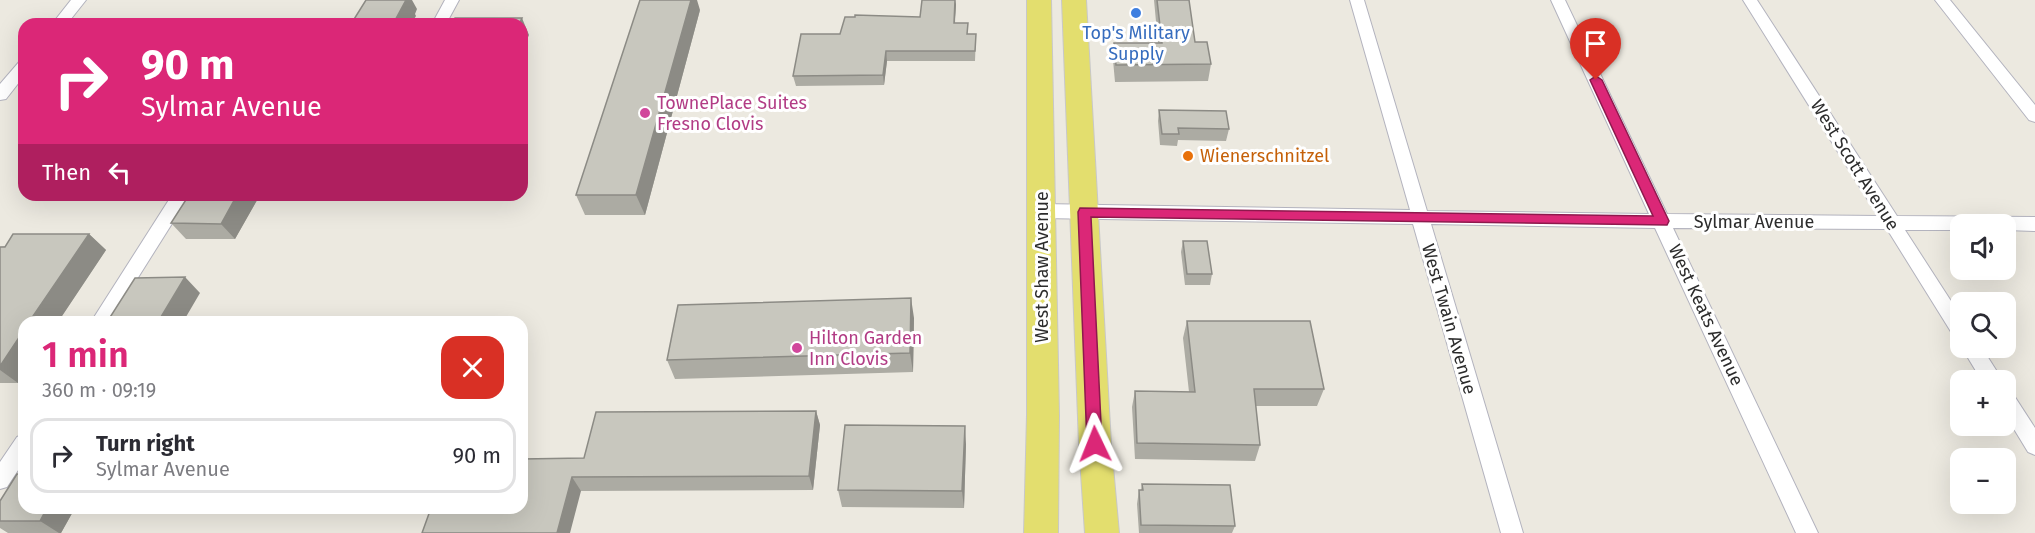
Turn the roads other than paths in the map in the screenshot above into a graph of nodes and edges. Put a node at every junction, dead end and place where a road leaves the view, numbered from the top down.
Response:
1 (79, 0) edge
2 (452, 0) edge
3 (1039, 0) edge
4 (1074, 0) edge
5 (1357, 0) edge
6 (1558, 0) edge
7 (1750, 0) edge
8 (1942, 0) edge
9 (64, 18) edge
10 (442, 18) edge
11 (18, 73) edge
12 (0, 95) edge
13 (2035, 116) edge
14 (177, 201) edge
15 (1041, 211) junction
16 (1084, 212) junction
17 (1418, 216) junction
18 (1662, 221) junction
19 (1891, 222) junction
20 (2035, 224) edge
21 (1950, 314) edge
22 (104, 316) edge
23 (2016, 416) edge
24 (2035, 446) edge
25 (18, 452) edge
26 (0, 480) edge
27 (1041, 533) edge
28 (1102, 533) edge
29 (1512, 533) edge
30 (1807, 533) edge

1 - 9 street
2 - 10 street
3 - 15 main road, West Shaw Avenue
4 - 16 main road
5 - 17 street, West Twain Avenue
6 - 18 street, West Keats Avenue
7 - 19 street, West Scott Avenue
8 - 13 street
11 - 12 street
14 - 22 street
15 - 16 street, Sylmar Avenue
15 - 27 main road, West Shaw Avenue
16 - 17 street, Sylmar Avenue
16 - 28 main road
17 - 18 street, Sylmar Avenue
17 - 29 street, West Twain Avenue
18 - 19 street, Sylmar Avenue
18 - 30 street, West Keats Avenue
19 - 20 street, Sylmar Avenue
19 - 21 street, West Scott Avenue
23 - 24 street
25 - 26 street

